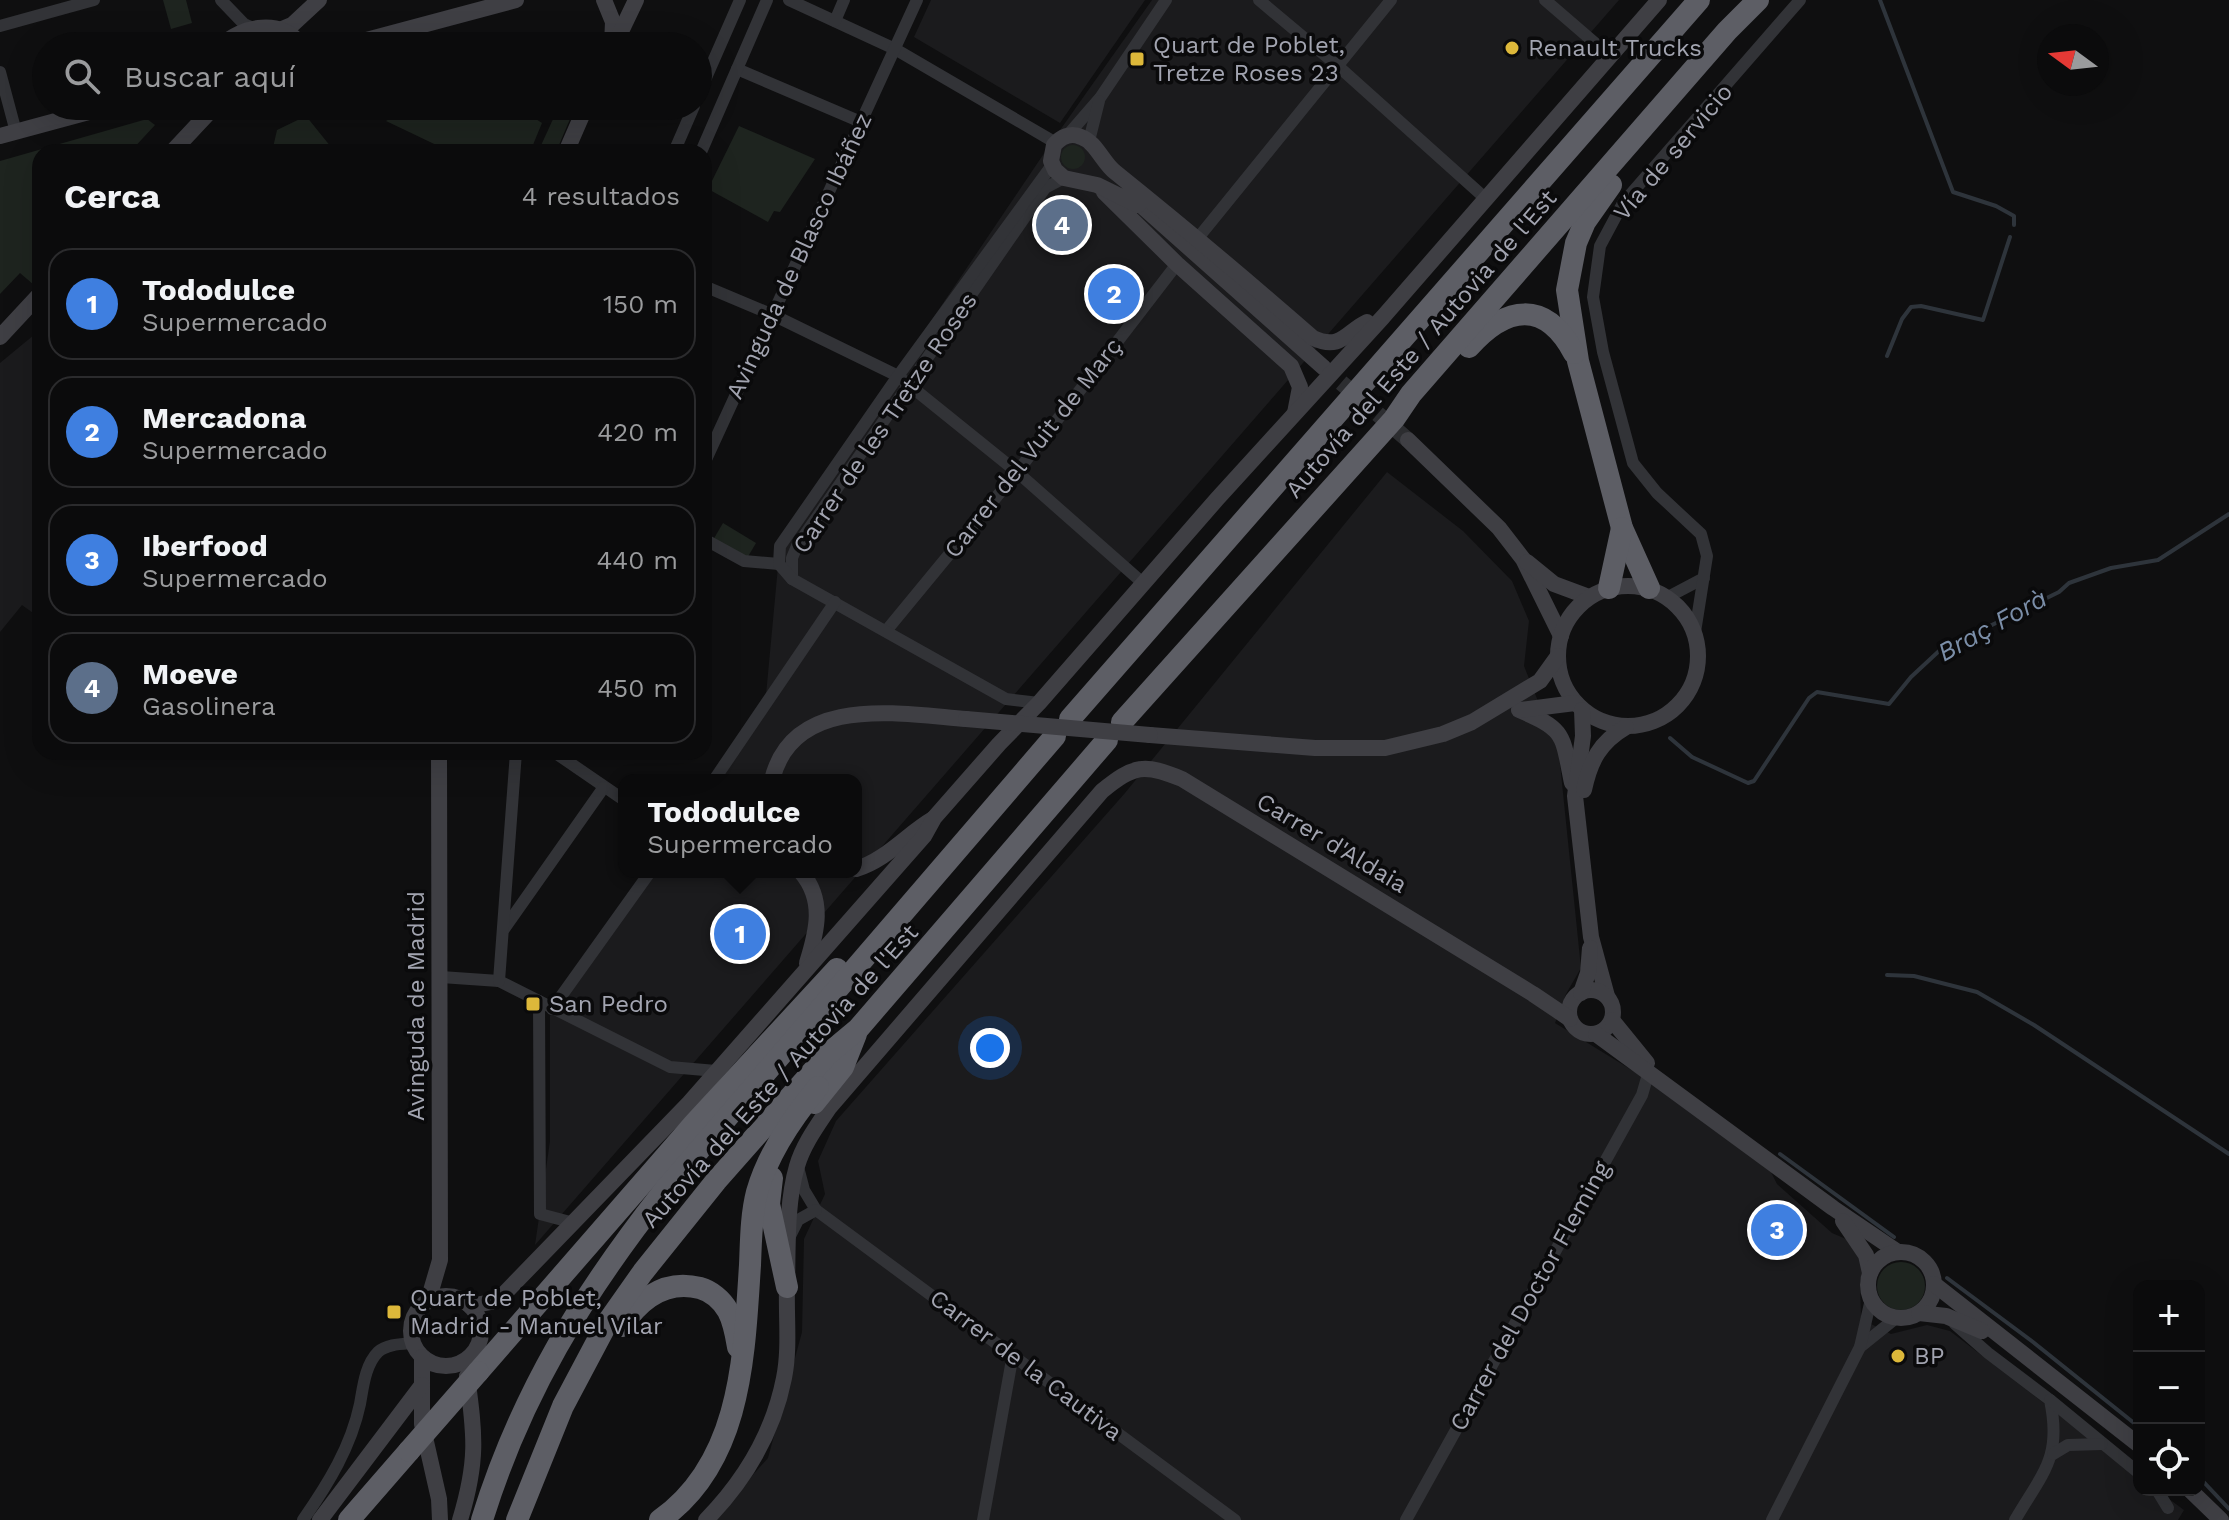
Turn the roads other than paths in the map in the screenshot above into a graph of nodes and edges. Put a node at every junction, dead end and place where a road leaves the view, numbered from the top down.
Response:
1 (94, 0) edge
2 (221, 0) edge
3 (319, 0) edge
4 (516, 0) edge
5 (636, 0) edge
6 (740, 0) edge
7 (767, 0) edge
8 (789, 0) edge
9 (844, 0) edge
10 (917, 0) edge
11 (1166, 0) edge
12 (1259, 0) edge
13 (1391, 0) edge
14 (1545, 0) edge
15 (1659, 0) edge
16 (1699, 0) edge
17 (1758, 0) edge
18 (1800, 0) edge
19 (604, 1) edge
20 (835, 21) junction
21 (0, 26) edge
22 (253, 28) junction
23 (280, 30) junction
24 (243, 32) edge
25 (284, 32) edge
26 (396, 32) edge
27 (614, 32) edge
28 (620, 32) edge
29 (895, 49) junction
30 (1610, 56) junction
31 (712, 64) edge
32 (1339, 67) junction
33 (737, 69) junction
34 (0, 72) edge
35 (1100, 98) junction
36 (60, 120) edge
37 (202, 120) edge
38 (580, 120) edge
39 (688, 120) edge
40 (861, 122) junction
41 (8, 134) edge
42 (1061, 140) junction
43 (179, 144) edge
44 (569, 144) edge
45 (677, 144) edge
46 (704, 144) edge
47 (1091, 144) junction
48 (1052, 165) junction
49 (1110, 169) junction
50 (1070, 179) junction
51 (1097, 185) junction
52 (1485, 198) junction
53 (1138, 205) junction
54 (1198, 238) junction
55 (1177, 264) junction
56 (712, 289) edge
57 (32, 303) edge
58 (773, 315) junction
59 (1383, 317) junction
60 (0, 337) edge
61 (1578, 361) junction
62 (1323, 367) tunnel mouth
63 (898, 376) junction
64 (908, 386) junction
65 (1294, 416) junction
66 (1394, 419) junction
67 (1408, 440) tunnel mouth
68 (712, 447) edge
69 (1017, 472) junction
70 (1622, 528) junction
71 (712, 543) edge
72 (1523, 559) junction
73 (779, 564) junction
74 (1704, 578) junction
75 (792, 579) junction
76 (1144, 584) junction
77 (1599, 593) junction
78 (1659, 593) junction
79 (835, 602) junction
80 (886, 631) junction
81 (1695, 632) junction
82 (1561, 636) junction
83 (1558, 656) junction
84 (1006, 699) junction
85 (1039, 703) junction
86 (1579, 707) junction
87 (1519, 710) junction
88 (1070, 719) dead end
89 (1122, 722) dead end
90 (1472, 722) junction
91 (1626, 727) junction
92 (1055, 736) dead end
93 (1107, 740) dead end
94 (999, 744) junction
95 (439, 760) edge
96 (515, 760) edge
97 (565, 760) edge
98 (718, 774) edge
99 (774, 774) edge
100 (604, 787) junction
101 (618, 796) edge
102 (1575, 796) junction
103 (934, 818) junction
104 (1578, 823) junction
105 (862, 867) edge
106 (646, 878) edge
107 (805, 878) edge
108 (900, 913) junction
109 (502, 932) junction
110 (1591, 937) junction
111 (805, 969) junction
112 (441, 977) junction
113 (499, 981) junction
114 (1533, 994) junction
115 (1607, 996) junction
116 (1576, 997) junction
117 (539, 1001) junction
118 (552, 1009) junction
119 (1570, 1019) junction
120 (1612, 1020) junction
121 (858, 1029) junction
122 (1596, 1034) junction
123 (846, 1057) junction
124 (716, 1071) junction
125 (1653, 1074) junction
126 (798, 1164) junction
127 (1833, 1208) junction
128 (816, 1210) junction
129 (574, 1223) junction
130 (789, 1238) junction
131 (1898, 1252) junction
132 (440, 1260) junction
133 (1870, 1273) junction
134 (1934, 1284) junction
135 (787, 1287) junction
136 (453, 1298) junction
137 (1871, 1299) junction
138 (428, 1301) junction
139 (470, 1306) junction
140 (1919, 1313) junction
141 (1946, 1316) junction
142 (1896, 1318) junction
143 (2001, 1339) junction
144 (1860, 1347) junction
145 (417, 1350) junction
146 (1013, 1354) junction
147 (592, 1355) junction
148 (741, 1360) junction
149 (473, 1365) junction
150 (422, 1385) junction
151 (2050, 1400) junction
152 (2133, 1440) edge
153 (2102, 1444) junction
154 (2053, 1454) junction
155 (2133, 1468) edge
156 (2161, 1496) edge
157 (2196, 1496) edge
158 (2168, 1508) dead end
159 (303, 1520) edge
160 (320, 1520) edge
161 (349, 1520) edge
162 (440, 1520) edge
163 (460, 1520) edge
164 (482, 1520) edge
165 (517, 1520) edge
166 (660, 1520) edge
167 (706, 1520) edge
168 (983, 1520) edge
169 (1235, 1520) edge
170 (1406, 1520) edge
171 (1772, 1520) edge
172 (2015, 1520) edge
173 (2221, 1520) edge

1 - 21 street
2 - 22 street
3 - 23 street
4 - 26 street
5 - 28 street
6 - 31 street
7 - 33 street
8 - 20 street
9 - 20 street
10 - 29 street, Avinguda de Blasco Ibáñez
11 - 35 street
12 - 32 street
13 - 32 street
14 - 30 street
15 - 30 street
16 - 88 highway, Autovía del Este / Autovia de l'Est
17 - 61 highway
17 - 66 highway, Autovía del Este / Autovia de l'Est
18 - 74 street, Vía de servicio
19 - 27 street
20 - 29 street
22 - 23 street
22 - 24 street
23 - 25 street
29 - 40 street, Avinguda de Blasco Ibáñez
29 - 42 street
30 - 52 street
32 - 52 street
32 - 54 street
33 - 40 street
33 - 46 street
34 - 41 street
35 - 42 street
35 - 47 street
36 - 41 street
37 - 43 street
38 - 44 street
39 - 45 street
40 - 58 street, Avinguda de Blasco Ibáñez
42 - 47 street
42 - 48 street
47 - 49 street
47 - 50 street
48 - 50 street
48 - 63 street, Carrer de les Tretze Roses
49 - 53 street
49 - 54 street
50 - 51 street
50 - 64 street, Carrer de les Tretze Roses
51 - 53 street
51 - 55 street
52 - 59 street
53 - 62 street
54 - 59 street
55 - 65 street
55 - 69 street, Carrer del Vuit de Març
56 - 58 street
57 - 60 street
58 - 63 street
58 - 68 street, Avinguda de Blasco Ibáñez
59 - 65 street
61 - 66 highway
61 - 70 highway
63 - 64 street
63 - 73 street, Carrer de les Tretze Roses
64 - 69 street
64 - 75 street, Carrer de les Tretze Roses
65 - 76 street
66 - 89 highway, Autovía del Este / Autovia de l'Est
67 - 72 street
69 - 76 street
69 - 80 street, Carrer del Vuit de Març
70 - 77 highway
70 - 78 highway
71 - 73 street
72 - 77 street
72 - 82 street
73 - 75 street, Carrer de les Tretze Roses
74 - 78 street
74 - 81 street, Vía de servicio
75 - 79 street
76 - 85 street
77 - 78 street
77 - 82 street
78 - 81 street
79 - 80 street
79 - 98 street
80 - 84 street
81 - 91 street
82 - 83 street
83 - 86 street
83 - 90 street
84 - 85 street
84 - 94 street
85 - 94 street
86 - 87 street
86 - 91 street
86 - 102 street
87 - 90 street
87 - 102 street
90 - 99 street, bridge
91 - 104 street
92 - 108 highway, Autovía del Este / Autovia de l'Est
93 - 121 highway, Autovía del Este / Autovia de l'Est
94 - 103 street
95 - 112 street, Avinguda de Madrid
96 - 109 street
97 - 100 street
100 - 101 street
100 - 109 street
102 - 104 street
103 - 105 street
103 - 111 street
104 - 110 street
106 - 118 street
107 - 111 street
108 - 149 highway
108 - 164 highway, Autovía del Este / Autovia de l'Est
109 - 113 street
110 - 115 street
110 - 116 street
111 - 124 street
112 - 113 street
112 - 132 street, Avinguda de Madrid
113 - 117 street
114 - 116 street, Carrer d'Aldaia
114 - 119 street, Carrer d'Aldaia
114 - 126 street, Carrer d'Aldaia
115 - 116 street
115 - 120 street
116 - 119 street
117 - 118 street
117 - 129 street
118 - 124 street
119 - 122 street
120 - 122 street
120 - 125 street
121 - 123 highway
121 - 147 highway, Autovía del Este / Autovia de l'Est
122 - 125 street
123 - 135 highway
123 - 148 highway
124 - 129 street
125 - 127 street
125 - 170 street, Carrer del Doctor Fleming
126 - 128 street
126 - 130 street, Carrer d'Aldaia
127 - 131 street
127 - 133 street
128 - 130 street
128 - 146 street, Carrer de la Cautiva
129 - 139 street
130 - 135 street, Carrer d'Aldaia
131 - 133 street
131 - 134 street
132 - 136 street, Avinguda de Madrid
132 - 138 street, Avinguda de Madrid
133 - 137 street
134 - 140 street
134 - 143 street
135 - 167 street, Carrer d'Aldaia
136 - 138 street
136 - 139 street
137 - 142 street
137 - 144 street
138 - 145 street
139 - 149 street
140 - 141 street
140 - 142 street
141 - 143 street
141 - 151 street
142 - 144 street
143 - 152 street
144 - 171 street
145 - 149 street
145 - 150 street
145 - 159 street
146 - 168 street
146 - 169 street, Carrer de la Cautiva
147 - 148 highway
147 - 165 highway, Autovía del Este / Autovia de l'Est
148 - 166 highway
149 - 161 highway, bridge
149 - 163 street
150 - 160 street
150 - 162 street
151 - 153 street
151 - 154 street
153 - 154 street
153 - 155 street
154 - 172 street
156 - 158 street
157 - 173 street

